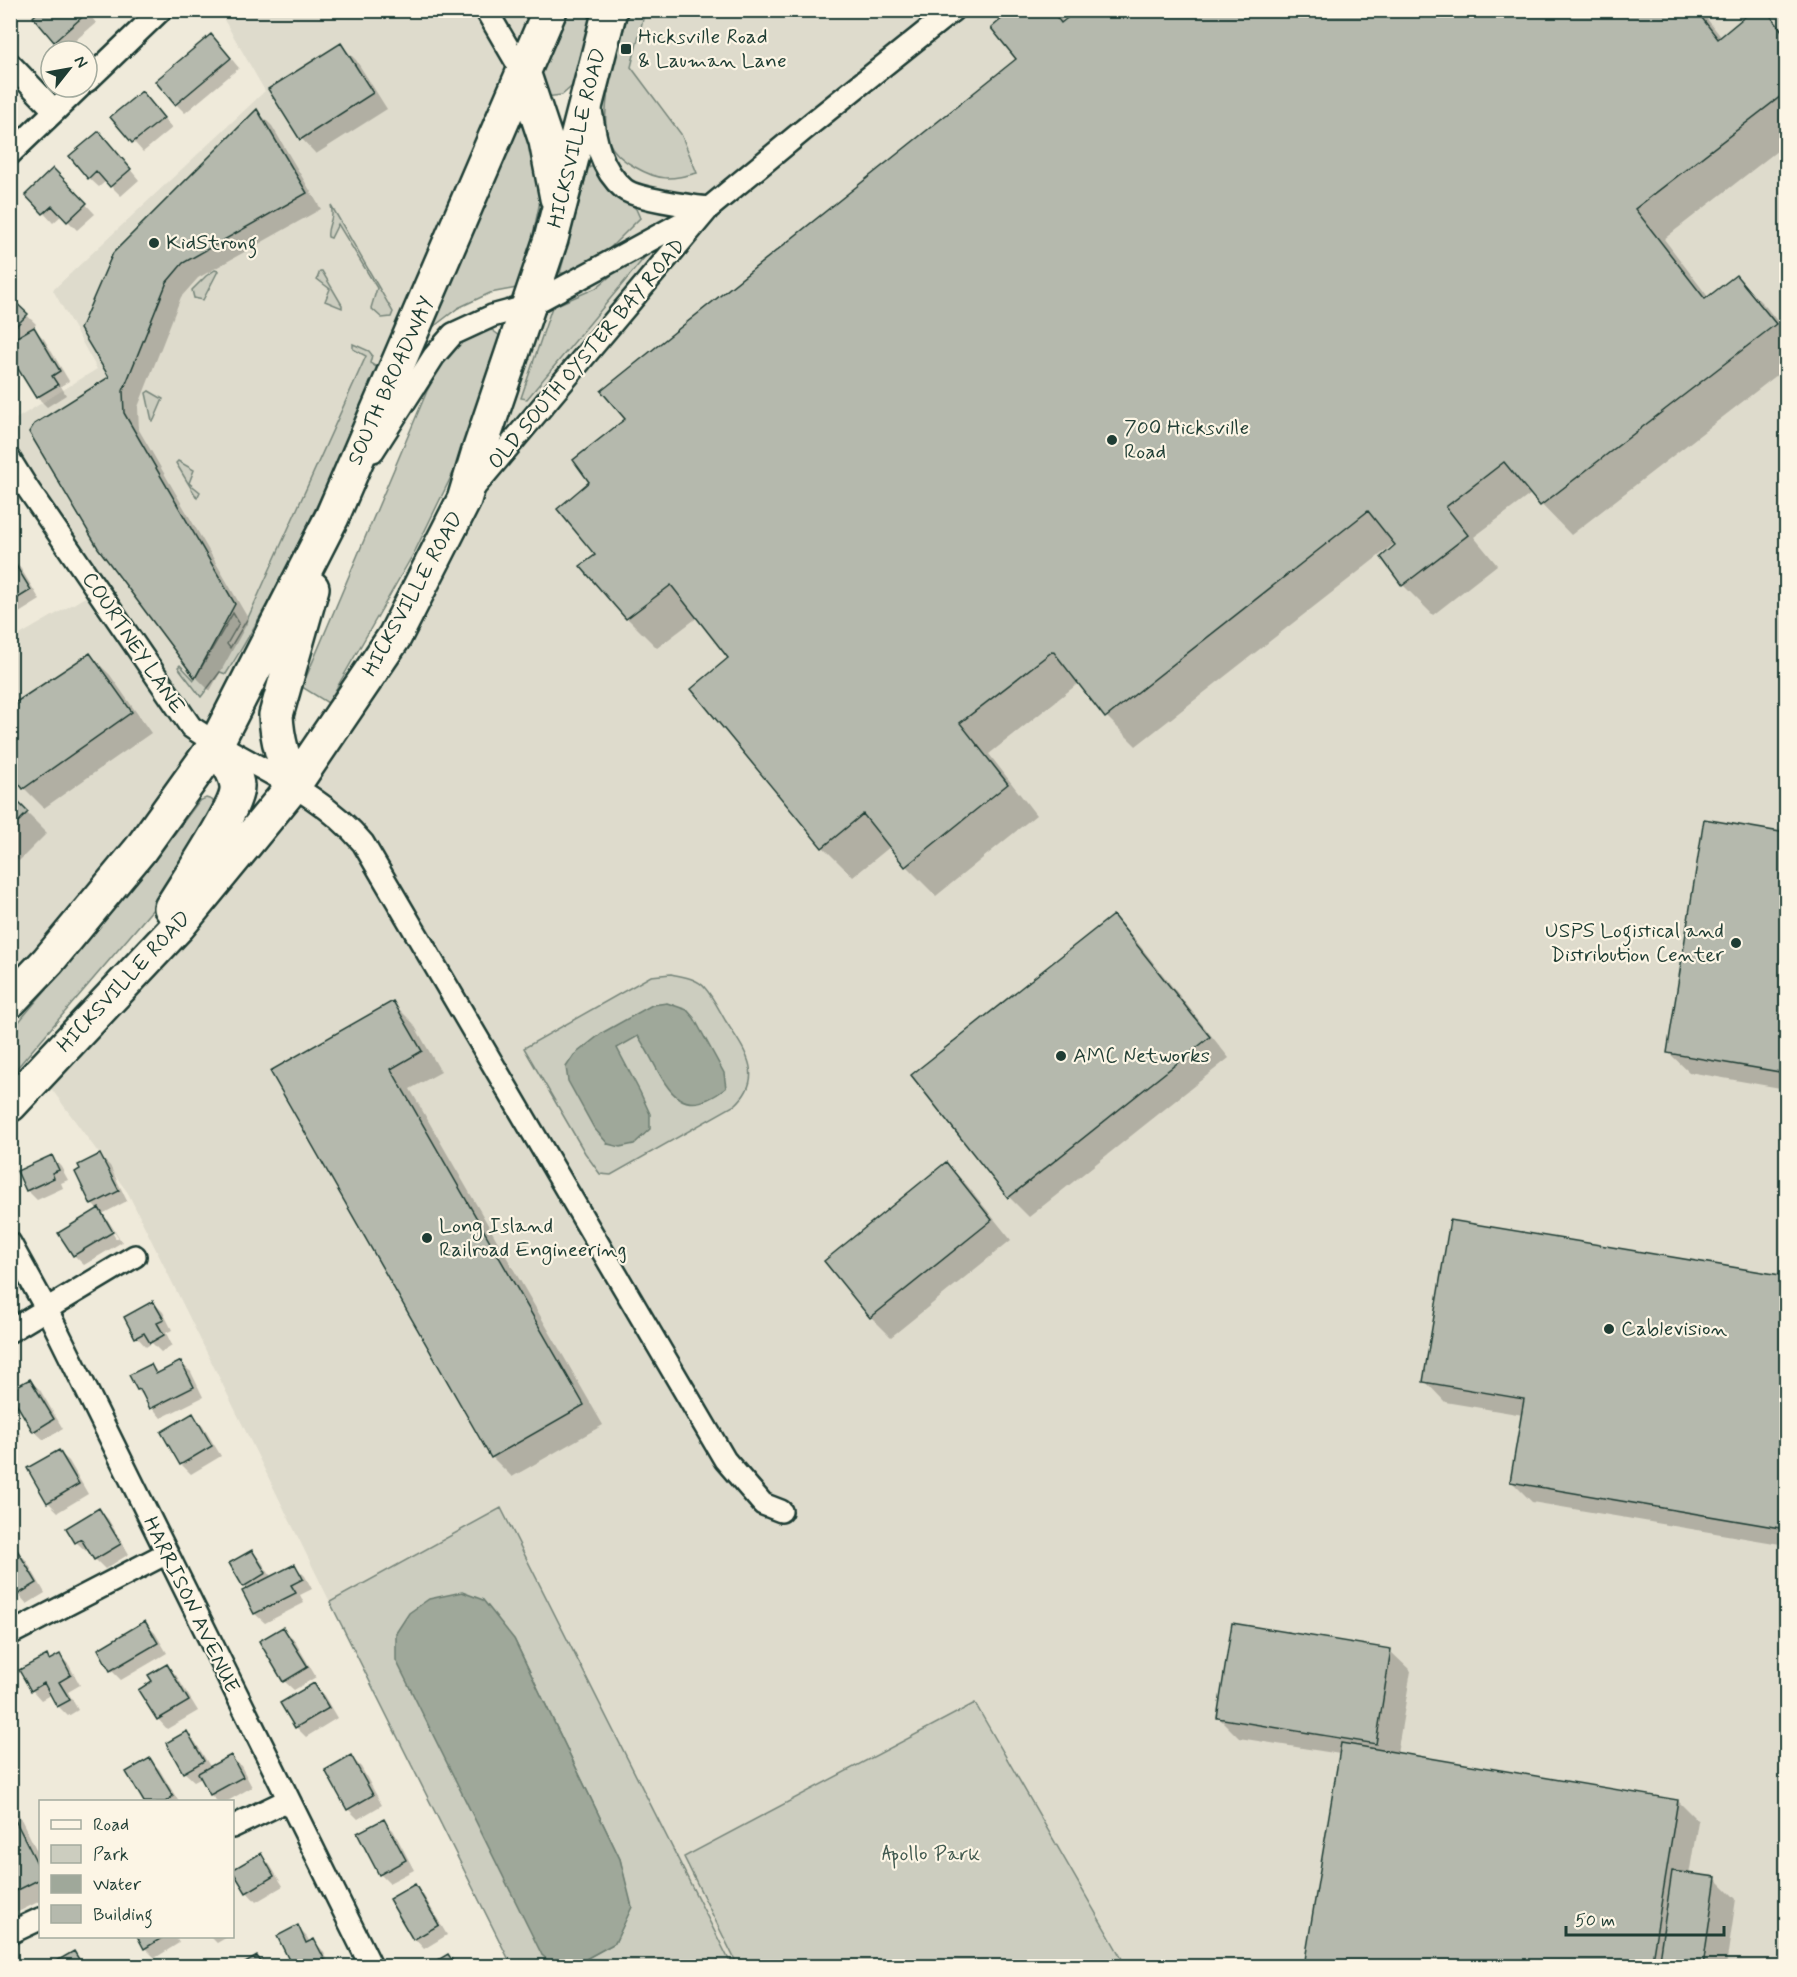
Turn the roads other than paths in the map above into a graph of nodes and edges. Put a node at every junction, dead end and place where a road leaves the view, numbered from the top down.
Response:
1 (161, 10) edge
2 (486, 10) edge
3 (550, 10) edge
4 (610, 10) edge
5 (953, 10) edge
6 (10, 64) edge
7 (99, 69) edge
8 (524, 75) junction
9 (589, 93) junction
10 (68, 99) edge
11 (55, 111) junction
12 (10, 154) edge
13 (559, 205) junction
14 (710, 208) junction
15 (529, 306) junction
16 (10, 460) edge
17 (19, 494) edge
18 (464, 500) junction
19 (332, 517) junction
20 (216, 744) junction
21 (294, 785) junction
22 (128, 980) junction
23 (10, 1001) edge
24 (10, 1105) edge
25 (10, 1243) edge
26 (135, 1256) dead end
27 (47, 1310) junction
28 (10, 1331) edge
29 (781, 1511) dead end
30 (165, 1554) junction
31 (10, 1634) edge
32 (288, 1800) junction
33 (234, 1826) edge
34 (39, 1919) edge
35 (10, 1933) edge
36 (371, 1966) edge

1 - 7 street
2 - 8 street
3 - 8 main road, SOUTH BROADWAY
4 - 9 main road, HICKSVILLE ROAD
5 - 14 street, OLD SOUTH OYSTER BAY ROAD
6 - 11 street
8 - 13 main road
8 - 19 main road, SOUTH BROADWAY
9 - 13 main road, HICKSVILLE ROAD
9 - 14 street
10 - 11 street
11 - 12 street
13 - 15 main road, HICKSVILLE ROAD
14 - 15 street, OLD SOUTH OYSTER BAY ROAD
14 - 18 street, OLD SOUTH OYSTER BAY ROAD
15 - 18 main road, HICKSVILLE ROAD
15 - 19 street, OLD SOUTH OYSTER BAY ROAD
16 - 17 street, COURTNEY LANE
17 - 20 street, COURTNEY LANE
18 - 21 main road, HICKSVILLE ROAD
19 - 20 main road, SOUTH BROADWAY
19 - 21 main road
20 - 21 street, COURTNEY LANE
20 - 22 main road
20 - 23 main road
21 - 22 main road, HICKSVILLE ROAD
21 - 29 street, COURTNEY LANE
22 - 24 main road, HICKSVILLE ROAD
25 - 27 street, HARRISON AVENUE
26 - 27 street
27 - 28 street
27 - 30 street, HARRISON AVENUE
30 - 31 street
30 - 32 street, HARRISON AVENUE
32 - 33 street
32 - 36 street, HARRISON AVENUE
34 - 35 street

